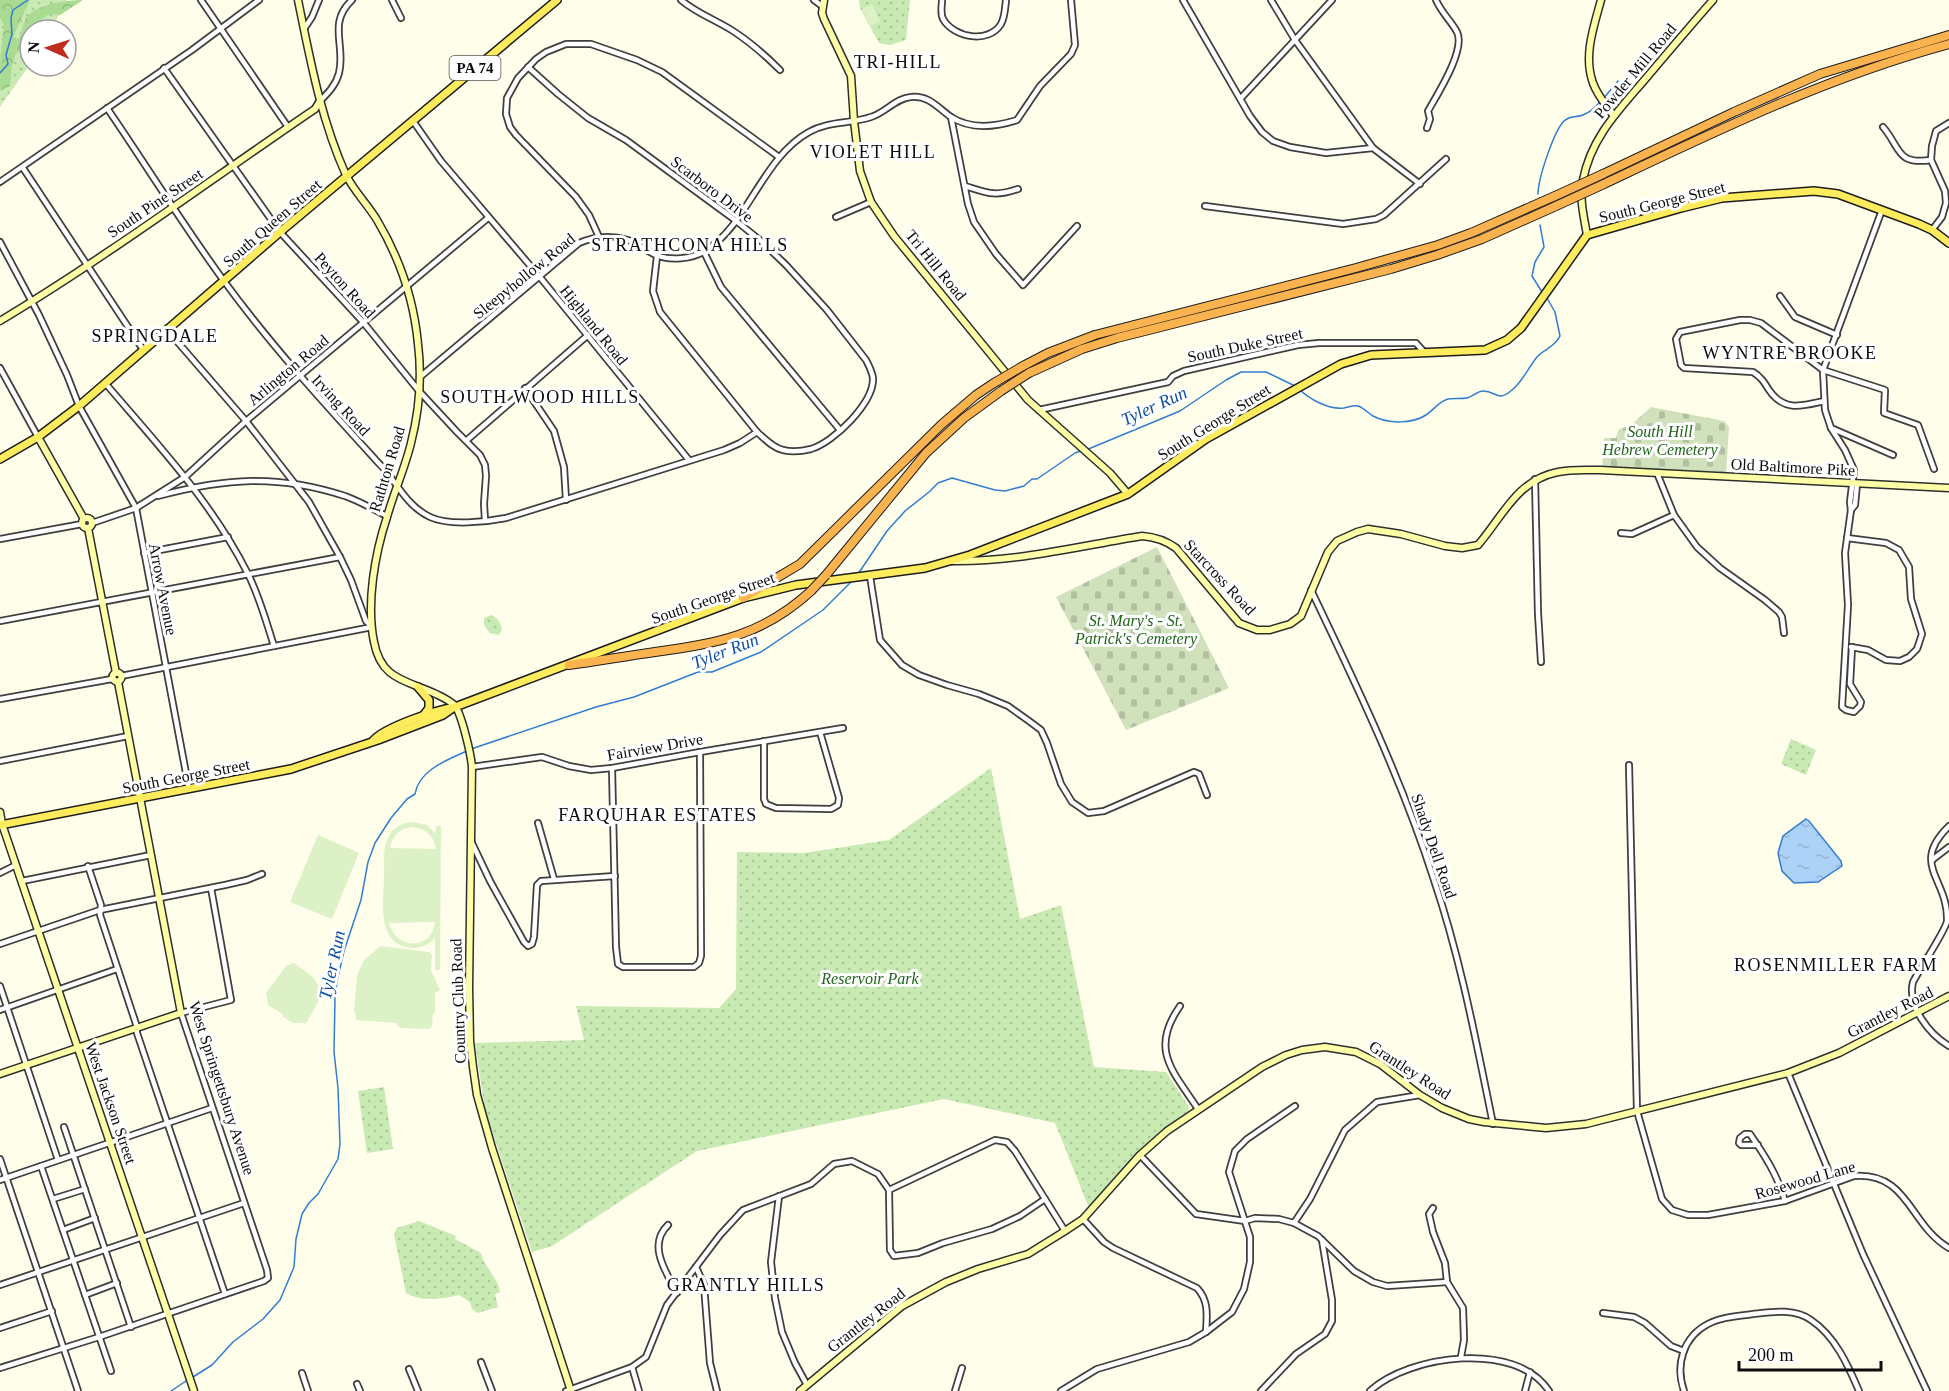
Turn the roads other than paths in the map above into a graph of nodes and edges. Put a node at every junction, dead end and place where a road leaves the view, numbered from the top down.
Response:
1 (201, 0) edge
2 (259, 0) edge
3 (298, 0) edge
4 (319, 0) edge
5 (352, 0) edge
6 (392, 0) edge
7 (557, 0) edge
8 (681, 0) edge
9 (814, 0) edge
10 (942, 0) edge
11 (1006, 0) edge
12 (1071, 0) edge
13 (1183, 0) edge
14 (1271, 0) edge
15 (1332, 0) edge
16 (1436, 0) edge
17 (1601, 0) edge
18 (1713, 0) edge
19 (823, 3) edge
20 (400, 18) dead end
21 (220, 29) junction
22 (304, 29) junction
23 (1949, 35) edge
24 (1295, 40) junction
25 (1949, 44) edge
26 (528, 67) junction
27 (164, 68) junction
28 (780, 70) dead end
29 (1241, 98) junction
30 (320, 101) junction
31 (107, 108) junction
32 (1613, 115) junction
33 (951, 117) junction
34 (413, 121) junction
35 (854, 121) junction
36 (1949, 123) edge
37 (288, 127) junction
38 (1883, 127) dead end
39 (1427, 128) dead end
40 (1373, 148) junction
41 (779, 157) junction
42 (1446, 159) dead end
43 (1931, 160) junction
44 (232, 167) junction
45 (23, 168) junction
46 (347, 177) junction
47 (0, 183) edge
48 (1420, 184) junction
49 (965, 186) junction
50 (1018, 189) dead end
51 (871, 202) junction
52 (173, 206) junction
53 (1205, 206) dead end
54 (1882, 210) junction
55 (836, 217) dead end
56 (488, 218) junction
57 (735, 220) junction
58 (1077, 226) dead end
59 (1932, 230) junction
60 (280, 232) junction
61 (1587, 235) junction
62 (598, 237) junction
63 (0, 242) edge
64 (1949, 243) edge
65 (2, 252) edge
66 (704, 252) junction
67 (657, 256) junction
68 (86, 266) junction
69 (539, 276) junction
70 (224, 282) junction
71 (406, 287) junction
72 (1779, 296) dead end
73 (32, 302) junction
74 (0, 321) edge
75 (363, 322) junction
76 (168, 331) junction
77 (588, 335) junction
78 (1837, 335) junction
79 (144, 351) junction
80 (1424, 352) junction
81 (0, 368) edge
82 (1823, 370) junction
83 (300, 377) junction
84 (420, 377) junction
85 (105, 384) junction
86 (525, 388) junction
87 (419, 391) junction
88 (1824, 401) junction
89 (80, 406) junction
90 (1038, 411) junction
91 (246, 421) junction
92 (1831, 428) junction
93 (840, 430) junction
94 (757, 432) junction
95 (38, 437) junction
96 (467, 440) junction
97 (1893, 455) dead end
98 (0, 459) edge
99 (689, 460) junction
100 (1934, 469) dead end
101 (1600, 470) joint
102 (1657, 473) junction
103 (185, 477) junction
104 (1535, 479) junction
105 (294, 483) junction
106 (1854, 484) junction
107 (194, 487) junction
108 (397, 487) junction
109 (1949, 488) edge
110 (1128, 494) junction
111 (152, 498) junction
112 (566, 500) junction
113 (136, 508) junction
114 (1674, 515) junction
115 (387, 516) junction
116 (485, 520) junction
117 (87, 524) junction
118 (1621, 533) dead end
119 (228, 537) junction
120 (1847, 538) junction
121 (0, 539) edge
122 (144, 552) junction
123 (340, 556) junction
124 (953, 561) junction
125 (248, 573) junction
126 (870, 576) junction
127 (1311, 590) junction
128 (151, 592) junction
129 (743, 598) junction
130 (102, 602) junction
131 (0, 621) edge
132 (372, 627) junction
133 (1784, 633) dead end
134 (274, 646) junction
135 (1846, 646) junction
136 (1852, 647) junction
137 (1541, 662) dead end
138 (569, 665) junction
139 (166, 668) junction
140 (117, 677) junction
141 (418, 687) junction
142 (0, 699) edge
143 (455, 707) junction
144 (422, 717) junction
145 (843, 728) dead end
146 (820, 732) junction
147 (128, 736) junction
148 (373, 741) junction
149 (764, 741) junction
150 (700, 752) junction
151 (0, 761) edge
152 (1629, 765) dead end
153 (472, 767) junction
154 (612, 768) junction
155 (189, 789) junction
156 (1207, 795) dead end
157 (140, 798) junction
158 (0, 812) edge
159 (538, 823) dead end
160 (1, 824) edge
161 (1949, 826) edge
162 (470, 838) junction
163 (1949, 847) edge
164 (151, 855) junction
165 (1932, 860) junction
166 (16, 865) junction
167 (88, 866) junction
168 (0, 873) edge
169 (262, 874) dead end
170 (615, 876) junction
171 (554, 879) junction
172 (22, 881) junction
173 (211, 888) junction
174 (159, 898) junction
175 (100, 910) junction
176 (1948, 922) edge
177 (38, 931) junction
178 (0, 944) edge
179 (117, 969) junction
180 (0, 986) edge
181 (58, 989) junction
182 (1949, 996) edge
183 (1180, 1006) dead end
184 (8, 1008) junction
185 (0, 1010) edge
186 (1919, 1012) junction
187 (181, 1013) junction
188 (136, 1028) junction
189 (1949, 1046) edge
190 (77, 1048) junction
191 (26, 1065) junction
192 (1788, 1073) junction
193 (0, 1074) edge
194 (1420, 1095) junction
195 (1295, 1106) dead end
196 (212, 1108) junction
197 (1198, 1109) junction
198 (1637, 1111) junction
199 (167, 1124) junction
200 (1493, 1124) junction
201 (64, 1127) dead end
202 (110, 1143) junction
203 (1758, 1145) dead end
204 (74, 1155) junction
205 (1140, 1155) junction
206 (0, 1159) edge
207 (58, 1160) junction
208 (41, 1166) junction
209 (6, 1178) junction
210 (0, 1180) edge
211 (1834, 1183) junction
212 (85, 1189) junction
213 (889, 1190) junction
214 (779, 1196) junction
215 (53, 1199) junction
216 (1045, 1199) junction
217 (1785, 1201) junction
218 (244, 1203) junction
219 (1433, 1208) dead end
220 (95, 1218) junction
221 (199, 1219) junction
222 (1083, 1219) junction
223 (1245, 1221) junction
224 (1294, 1223) junction
225 (668, 1225) dead end
226 (63, 1230) junction
227 (1065, 1231) junction
228 (142, 1238) junction
229 (1322, 1240) junction
230 (1949, 1248) edge
231 (106, 1250) junction
232 (73, 1261) junction
233 (696, 1267) junction
234 (39, 1272) junction
235 (1447, 1282) junction
236 (117, 1283) junction
237 (0, 1285) edge
238 (677, 1293) junction
239 (85, 1294) junction
240 (225, 1294) junction
241 (52, 1311) junction
242 (1603, 1313) dead end
243 (168, 1314) junction
244 (131, 1327) junction
245 (0, 1328) edge
246 (1206, 1332) junction
247 (99, 1337) junction
248 (64, 1348) junction
249 (1684, 1350) junction
250 (1461, 1357) junction
251 (481, 1362) dead end
252 (632, 1367) junction
253 (0, 1368) edge
254 (962, 1368) dead end
255 (409, 1369) dead end
256 (111, 1371) dead end
257 (1530, 1372) junction
258 (302, 1373) dead end
259 (357, 1384) dead end
260 (807, 1385) junction
261 (569, 1390) edge
262 (78, 1391) edge
263 (194, 1391) edge
264 (308, 1391) edge
265 (360, 1391) edge
266 (418, 1391) edge
267 (492, 1391) edge
268 (639, 1391) edge
269 (717, 1391) edge
270 (800, 1391) edge
271 (955, 1391) edge
272 (1060, 1391) edge
273 (1261, 1391) edge
274 (1370, 1391) edge
275 (1525, 1391) edge
276 (1549, 1391) edge
277 (1684, 1391) edge
278 (1858, 1391) edge
279 (1927, 1391) edge

1 - 21 street
2 - 21 street
3 - 22 street, Rathton Road
4 - 22 street
5 - 30 street
6 - 20 street
7 - 34 main road, South Queen Street / PA 74
8 - 28 street
9 - 19 street
10 - 11 street
12 - 33 street
13 - 29 street
14 - 24 street
15 - 24 street
16 - 39 street
17 - 32 street
18 - 32 street, Powder Mill Road
19 - 35 street, Tri Hill Road
21 - 27 street
21 - 37 street
22 - 30 street, Rathton Road
23 - 129 highway, bridge
24 - 29 street
24 - 40 street
25 - 138 highway, bridge
26 - 41 street
26 - 57 street, Scarboro Drive
26 - 62 street
27 - 31 street
27 - 44 street, Peyton Road
29 - 40 street
30 - 37 street, South Pine Street
30 - 46 street, Rathton Road
31 - 45 street
31 - 52 street, Irving Road
32 - 61 street, Powder Mill Road
33 - 35 street
33 - 49 street
34 - 46 main road, South Queen Street / PA 74
34 - 56 street, Highland Road
35 - 41 street
35 - 51 street, Tri Hill Road
36 - 43 street
37 - 44 street, South Pine Street
38 - 43 street
40 - 48 street
41 - 57 street
42 - 48 street
43 - 59 street
44 - 52 street, South Pine Street
44 - 60 street, Peyton Road
45 - 47 street
45 - 68 street
46 - 60 main road, South Queen Street / PA 74
46 - 71 street, Rathton Road
48 - 53 street
49 - 50 street
49 - 58 street
51 - 55 street
51 - 90 street, Tri Hill Road
52 - 68 street, South Pine Street
52 - 70 street, Irving Road
54 - 59 main road, South George Street
54 - 61 main road, South George Street
54 - 78 street
56 - 69 street, Highland Road
56 - 71 street, Arlington Road
57 - 66 street
57 - 93 street, Scarboro Drive
59 - 64 main road, South George Street
60 - 70 main road, South Queen Street / PA 74
60 - 75 street, Peyton Road
61 - 80 main road, South George Street
62 - 67 street, Sleepyhollow Road
62 - 69 street, Sleepyhollow Road
63 - 65 street, Arrow Avenue
65 - 73 street, Arrow Avenue
66 - 67 street, Sleepyhollow Road
66 - 93 street
67 - 94 street, Scarboro Drive
68 - 73 street, South Pine Street
68 - 79 street
69 - 77 street, Highland Road
69 - 84 street, Sleepyhollow Road
70 - 76 main road, South Queen Street / PA 74
70 - 83 street, Irving Road
71 - 75 street, Arlington Road
71 - 84 street, Rathton Road
72 - 78 street
73 - 74 street, South Pine Street
73 - 89 street, Arrow Avenue
75 - 83 street, Arlington Road
75 - 87 street, Peyton Road
76 - 79 main road, South Queen Street / PA 74
76 - 91 street
77 - 86 street
77 - 99 street, Highland Road
78 - 82 street
79 - 85 main road, South Queen Street / PA 74
80 - 90 street, South Duke Street
80 - 110 main road, South George Street
81 - 95 street
82 - 88 street
82 - 88 street
82 - 100 street
83 - 91 street, Arlington Road
83 - 108 street, Irving Road
84 - 87 street, Rathton Road
85 - 89 main road, South Queen Street / PA 74
85 - 103 street
86 - 96 street
86 - 112 street
87 - 96 street, Peyton Road
87 - 108 street, Rathton Road
88 - 92 street
89 - 95 main road, South Queen Street / PA 74
89 - 113 street, Arrow Avenue
90 - 110 street, Tri Hill Road
91 - 103 street, Arlington Road
91 - 105 street
92 - 97 street
92 - 106 street
93 - 94 street, Scarboro Drive
94 - 99 street, Irving Road
95 - 98 main road, South Queen Street / PA 74
95 - 117 street, West Springettsbury Avenue
96 - 116 street, Peyton Road
99 - 112 street, Irving Road
101 - 102 street, Old Baltimore Pike
101 - 104 street, Starcross Road
102 - 106 street, Old Baltimore Pike
102 - 114 street
103 - 107 street
103 - 111 street, Arlington Road
104 - 127 street, Starcross Road
104 - 137 street
105 - 107 street
105 - 115 street
105 - 123 street
106 - 109 street, Old Baltimore Pike
106 - 120 street
107 - 111 street
107 - 119 street
108 - 115 street, Rathton Road
108 - 116 street, Irving Road
110 - 124 main road, South George Street
111 - 113 street, Arlington Road
112 - 116 street, Irving Road
113 - 117 street, Arlington Road
113 - 122 street, Arrow Avenue
114 - 118 street
114 - 133 street
115 - 132 street, Rathton Road
117 - 121 street, Arlington Road
117 - 130 street, West Springettsbury Avenue
119 - 122 street
119 - 125 street
120 - 135 street
120 - 136 street
122 - 128 street, Arrow Avenue
123 - 125 street
123 - 132 street
124 - 126 main road, South George Street
124 - 127 street, Starcross Road
125 - 128 street
125 - 134 street
126 - 129 main road, South George Street
126 - 156 street
127 - 200 street, Shady Dell Road
128 - 130 street
128 - 139 street, Arrow Avenue
129 - 138 main road, South George Street
130 - 131 street
130 - 140 street, West Springettsbury Avenue
132 - 134 street
132 - 141 street, Rathton Road
134 - 139 street
135 - 136 street
135 - 136 street
138 - 143 main road, South George Street
139 - 140 street
139 - 155 street, Arrow Avenue
140 - 142 street
140 - 147 street, West Springettsbury Avenue
141 - 143 street, Rathton Road
141 - 144 main road
143 - 144 main road, South George Street
143 - 148 main road, South George Street
143 - 153 street, Country Club Road
144 - 148 main road, South George Street
145 - 146 street, Fairview Drive
146 - 149 street, Fairview Drive
146 - 149 street
147 - 151 street
147 - 157 street, West Springettsbury Avenue
148 - 155 main road, South George Street
149 - 150 street, Fairview Drive
150 - 154 street, Fairview Drive
150 - 170 street
152 - 198 street, Rosewood Lane
153 - 154 street, Fairview Drive
153 - 162 street, Country Club Road
154 - 170 street
155 - 157 main road, South George Street
157 - 160 main road, South George Street
157 - 164 street, West Springettsbury Avenue
158 - 160 street, West Jackson Street
159 - 171 street
160 - 166 street, West Jackson Street
161 - 165 street
162 - 171 street
162 - 261 street, Country Club Road
163 - 165 street
164 - 167 street
164 - 174 street, West Springettsbury Avenue
165 - 176 street
166 - 168 street
166 - 172 street, West Jackson Street
167 - 172 street
167 - 175 street
169 - 173 street
170 - 171 street
172 - 177 street, West Jackson Street
173 - 174 street
173 - 187 street
174 - 175 street
174 - 187 street, West Springettsbury Avenue
175 - 177 street
175 - 179 street
176 - 186 street
177 - 178 street
177 - 181 street, West Jackson Street
179 - 181 street
179 - 188 street
180 - 184 street
181 - 184 street
181 - 190 street, West Jackson Street
182 - 186 street, Grantley Road
183 - 197 street
184 - 185 street
184 - 191 street
186 - 189 street
186 - 192 street, Grantley Road
187 - 188 street
187 - 196 street, West Springettsbury Avenue
188 - 190 street
188 - 199 street
190 - 191 street
190 - 202 street, West Jackson Street
191 - 193 street
191 - 207 street
192 - 198 street, Grantley Road
192 - 211 street
194 - 197 street, Grantley Road
194 - 200 street, Grantley Road
194 - 224 street
195 - 223 street
196 - 199 street
196 - 218 street, West Springettsbury Avenue
197 - 205 street, Grantley Road
198 - 200 street, Grantley Road
198 - 217 street, Rosewood Lane
199 - 202 street
199 - 221 street
201 - 204 street
202 - 204 street
202 - 228 street, West Jackson Street
203 - 217 street
204 - 207 street
204 - 212 street
205 - 222 street, Grantley Road
205 - 223 street
206 - 209 street
207 - 208 street
208 - 209 street
208 - 215 street
209 - 210 street
209 - 234 street
211 - 217 street, Rosewood Lane
211 - 230 street, Rosewood Lane
211 - 279 street
212 - 215 street
212 - 220 street
213 - 214 street
213 - 216 street
213 - 216 street
214 - 233 street
214 - 260 street
215 - 226 street
216 - 227 street
218 - 221 street
218 - 240 street, West Springettsbury Avenue
219 - 235 street
220 - 226 street
220 - 231 street
221 - 228 street
221 - 240 street
222 - 227 street, Grantley Road
222 - 246 street
223 - 224 street
223 - 246 street
224 - 229 street
225 - 238 street
226 - 232 street
227 - 260 street, Grantley Road
228 - 231 street
228 - 243 street, West Jackson Street
229 - 235 street
229 - 273 street
231 - 232 street
231 - 236 street
232 - 234 street
232 - 239 street
233 - 238 street
233 - 269 street
234 - 237 street
234 - 241 street
235 - 250 street
236 - 239 street
236 - 244 street
238 - 252 street
239 - 247 street
240 - 243 street
241 - 245 street
241 - 248 street
242 - 249 street
243 - 244 street
243 - 263 street, West Jackson Street
244 - 247 street
246 - 272 street
247 - 248 street
247 - 256 street
248 - 253 street
248 - 262 street
249 - 277 street
249 - 278 street
250 - 257 street
250 - 274 street
251 - 267 street
252 - 261 street
252 - 268 street
254 - 271 street
255 - 266 street
257 - 275 street
257 - 276 street
258 - 264 street
259 - 265 street
260 - 270 street, Grantley Road

